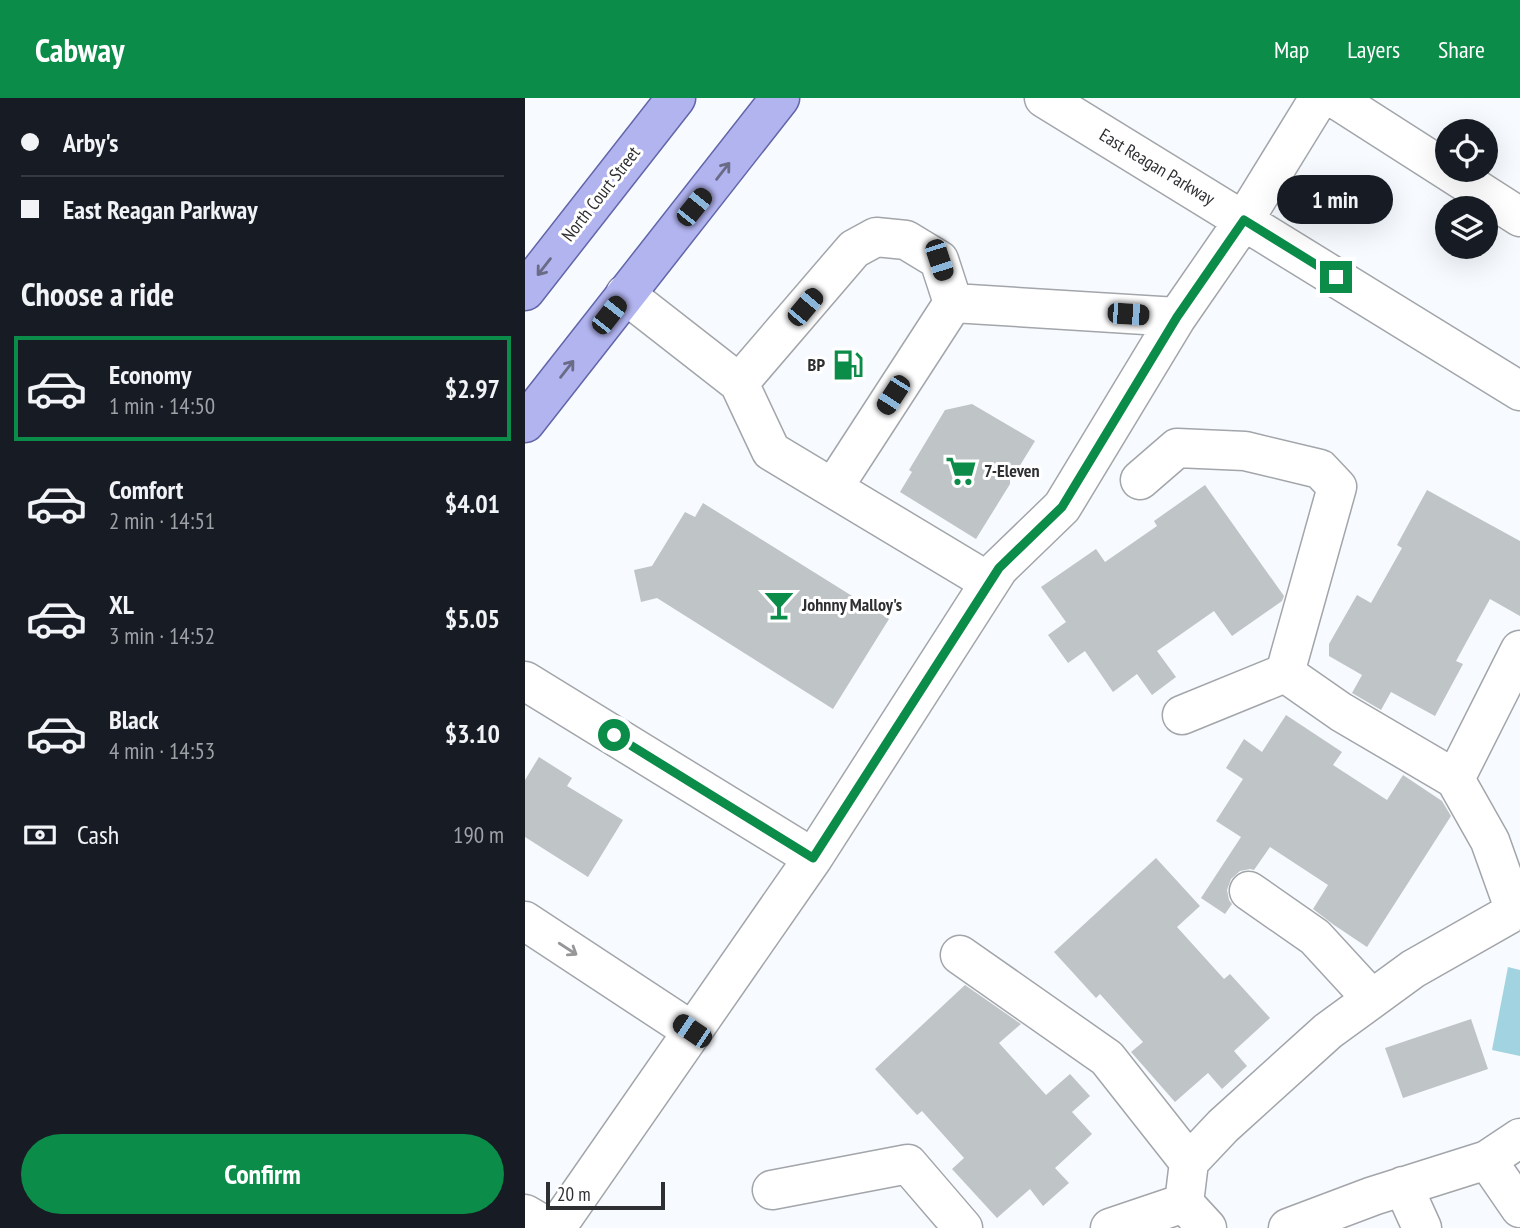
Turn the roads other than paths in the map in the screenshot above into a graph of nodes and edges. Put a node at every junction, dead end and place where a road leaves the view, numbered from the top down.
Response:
1 (676, 98) edge
2 (781, 98) edge
3 (1044, 98) edge
4 (1319, 98) edge
5 (1334, 98) edge
6 (1520, 217) edge
7 (1244, 220) junction
8 (525, 291) edge
9 (625, 294) junction
10 (953, 303) junction
11 (1177, 317) junction
12 (739, 383) junction
13 (1520, 391) edge
14 (525, 423) edge
15 (1140, 480) dead end
16 (833, 488) junction
17 (989, 582) junction
18 (1520, 650) edge
19 (1285, 673) junction
20 (525, 681) edge
21 (1182, 715) dead end
22 (1455, 779) junction
23 (813, 858) junction
24 (1248, 891) dead end
25 (1518, 911) edge
26 (525, 921) edge
27 (960, 955) dead end
28 (1372, 999) junction
29 (692, 1031) junction
30 (1520, 1138) edge
31 (1487, 1160) junction
32 (1189, 1162) junction
33 (1403, 1186) junction
34 (772, 1190) dead end
35 (1520, 1208) edge
36 (525, 1214) edge
37 (1196, 1215) edge
38 (549, 1228) edge
39 (556, 1228) edge
40 (963, 1228) edge
41 (1110, 1228) edge
42 (1288, 1228) edge
43 (1422, 1228) edge

1 -> 8 main road, North Court Street
9 -> 2 main road
3 - 7 street, East Reagan Parkway
4 - 7 street
5 - 6 street
7 - 11 street
7 - 13 street, East Reagan Parkway
9 - 12 street
14 -> 9 main road
10 - 11 street
10 - 12 street
10 - 16 street
11 - 17 street
12 - 16 street
15 - 19 street
16 - 17 street
17 - 23 street
18 - 22 street
19 - 21 street
19 - 22 street
20 - 23 street
22 - 25 street
23 - 29 street
24 - 28 street
25 - 28 street
26 -> 29 street
27 - 32 street
28 - 32 street
29 - 39 street
30 - 31 street
31 - 33 street
31 - 35 street
32 - 37 street
33 - 42 street
33 - 43 street
34 - 40 street
36 - 38 street
37 - 41 street

